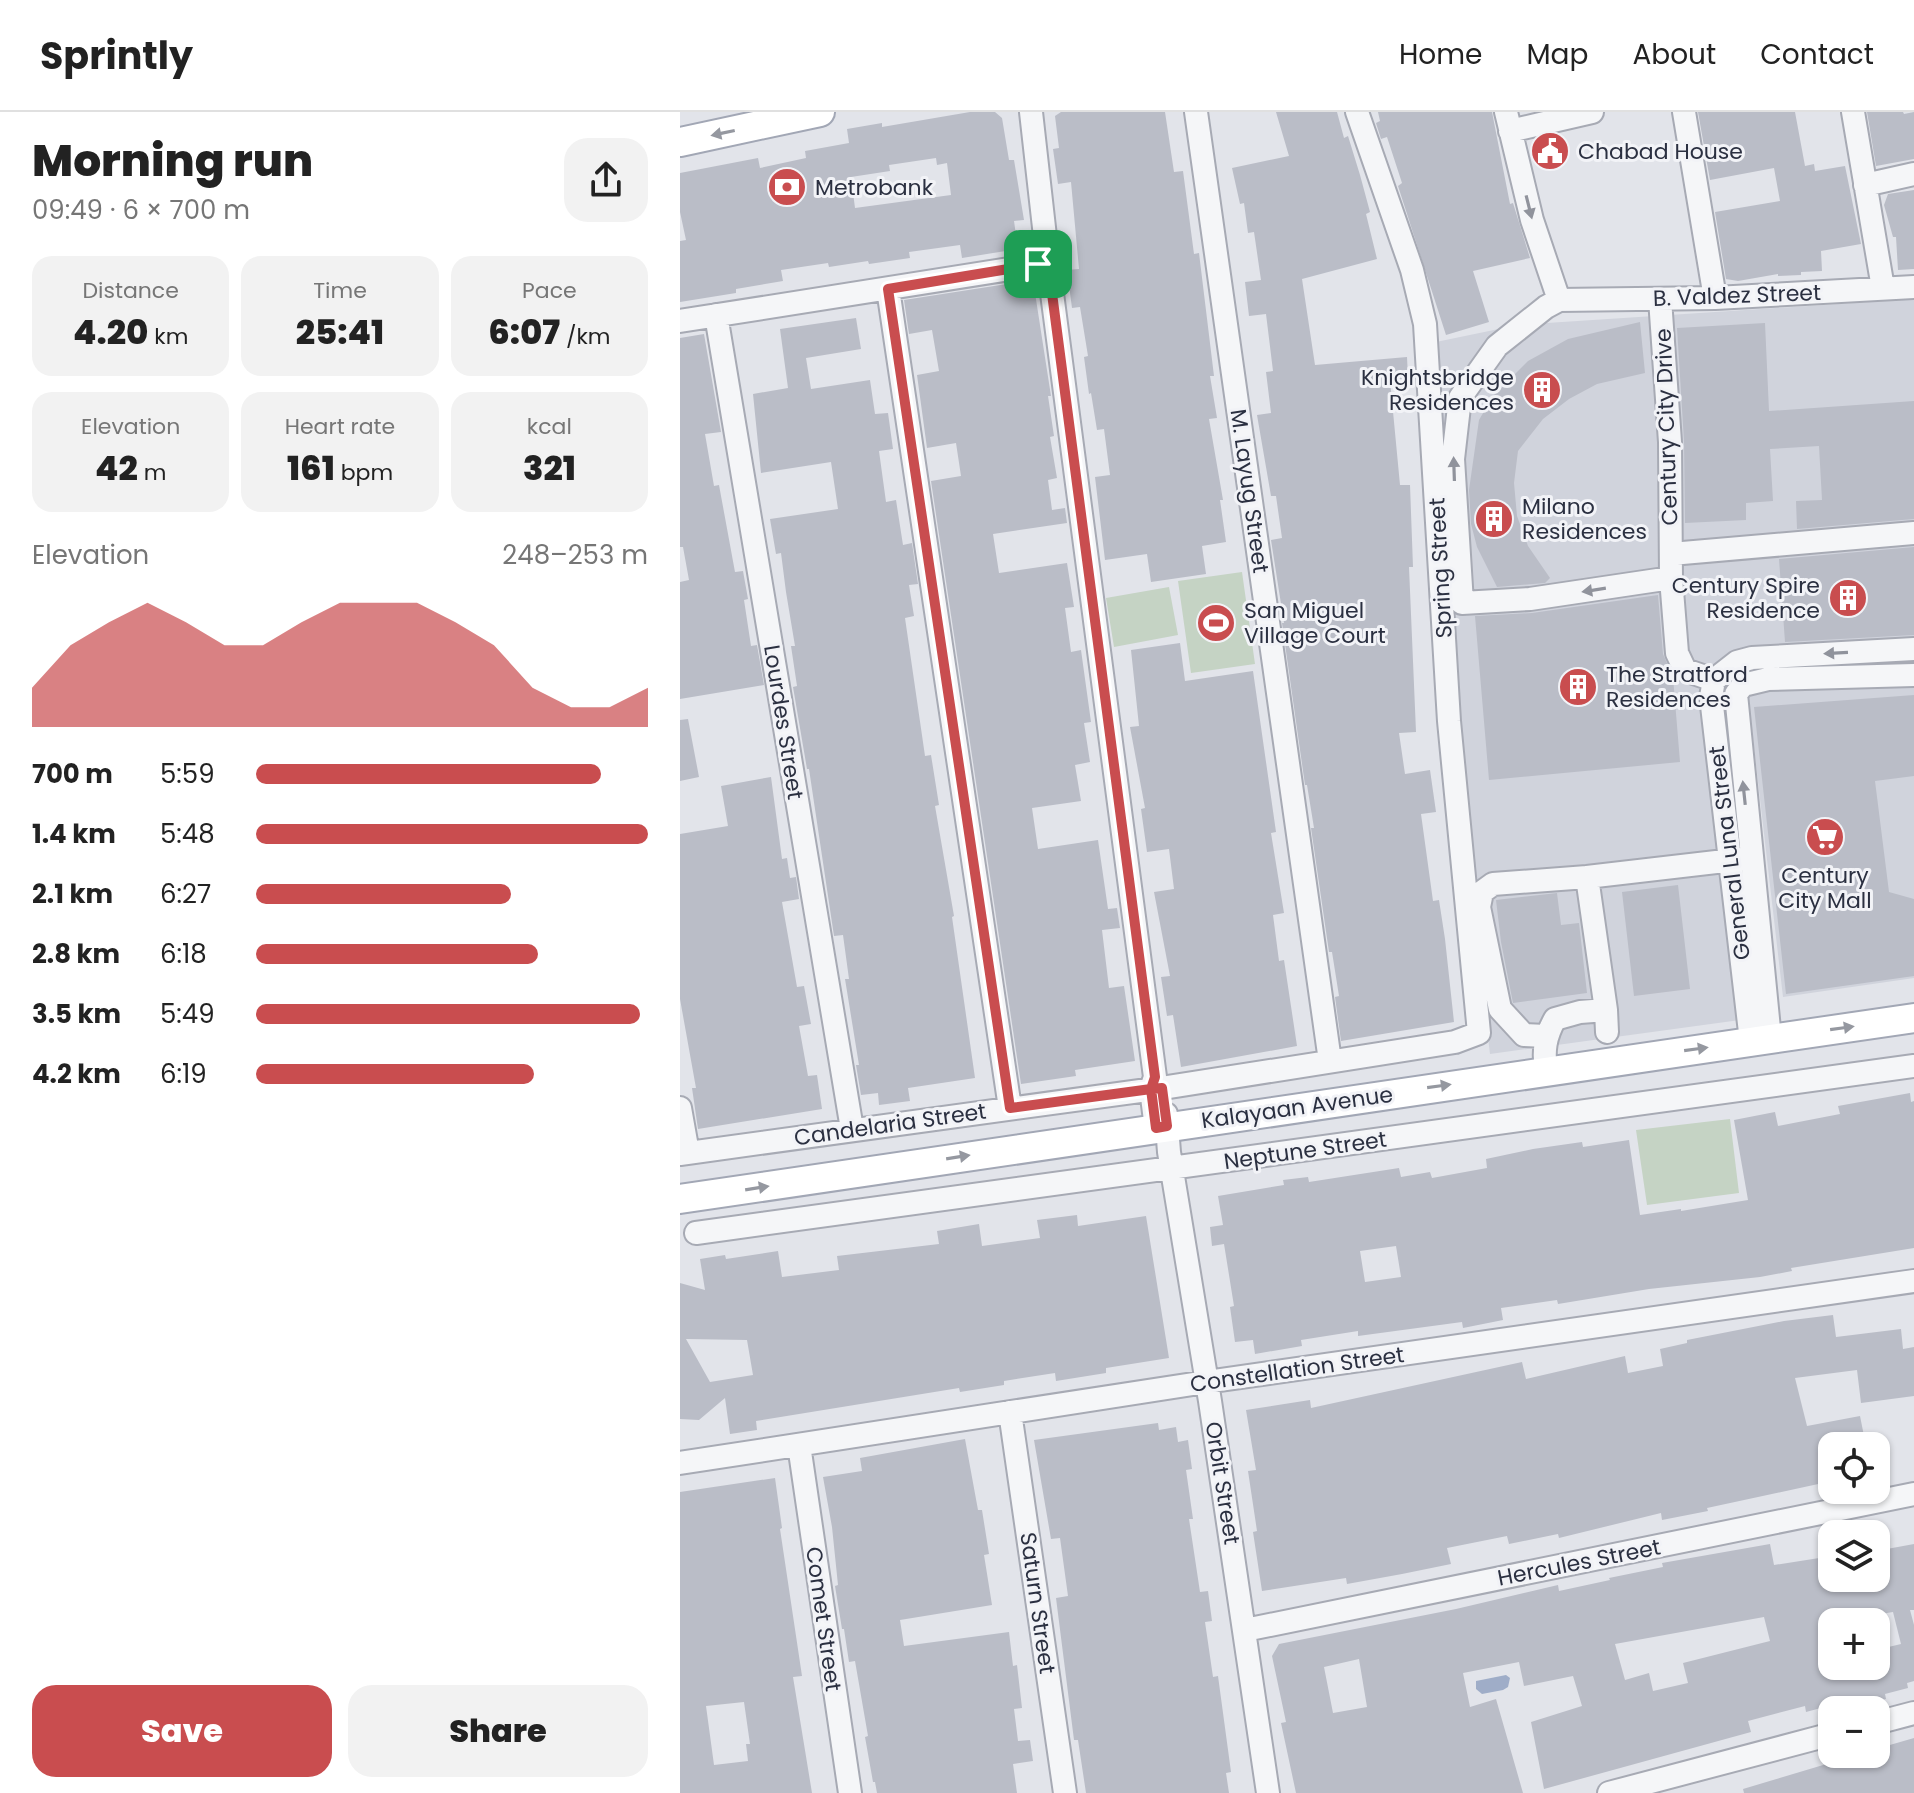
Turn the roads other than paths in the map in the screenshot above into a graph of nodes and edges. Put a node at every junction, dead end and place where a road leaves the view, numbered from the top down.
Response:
1 (820, 112) edge
2 (1031, 112) edge
3 (1196, 112) edge
4 (1357, 112) edge
5 (1592, 112) edge
6 (1684, 112) edge
7 (1853, 112) edge
8 (1508, 122) edge
9 (680, 142) edge
10 (1914, 174) edge
11 (1865, 185) junction
12 (1048, 263) junction
13 (1914, 287) edge
14 (1883, 288) junction
15 (888, 289) junction
16 (1715, 298) junction
17 (1660, 299) junction
18 (1559, 300) junction
19 (716, 315) junction
20 (680, 321) edge
21 (1914, 533) edge
22 (1671, 554) junction
23 (1671, 578) junction
24 (1914, 649) edge
25 (1914, 675) edge
26 (1714, 680) junction
27 (1740, 859) junction
28 (1587, 877) junction
29 (1914, 1018) edge
30 (1479, 1033) joint
31 (1546, 1036) junction
32 (1760, 1040) junction
33 (1330, 1061) junction
34 (1914, 1066) edge
35 (1546, 1070) junction
36 (1156, 1085) junction
37 (680, 1108) edge
38 (1010, 1108) junction
39 (1162, 1127) junction
40 (852, 1129) junction
41 (684, 1153) edge
42 (1173, 1169) junction
43 (680, 1199) edge
44 (696, 1233) dead end
45 (1914, 1281) edge
46 (1206, 1382) junction
47 (1010, 1412) junction
48 (799, 1445) junction
49 (680, 1463) edge
50 (1914, 1494) edge
51 (1245, 1630) junction
52 (1914, 1713) edge
53 (1890, 1719) edge
54 (1818, 1738) edge
55 (850, 1793) edge
56 (1065, 1793) edge
57 (1268, 1793) edge
58 (1609, 1793) edge

1 -> 9 main road
2 - 12 street, Orbit Street
3 - 33 street, M. Layug Street
4 - 30 street, Spring Street
5 - 8 street
6 - 16 street
7 - 11 street
8 -> 18 street
10 - 11 street
11 - 14 street
12 - 15 street
12 - 36 street, Orbit Street
13 - 14 street, B. Valdez Street
14 - 16 street, B. Valdez Street
15 - 19 street
15 - 38 street
16 - 17 street, B. Valdez Street
17 - 18 street, B. Valdez Street
17 - 22 street, Century City Drive
23 -> 18 street
19 - 20 street
19 - 40 street, Lourdes Street
21 - 22 street, Century City Drive
22 - 23 street, Century City Drive
23 - 26 street, Century City Drive
24 -> 26 street
27 -> 25 street, General Luna Street
26 - 27 street, General Luna Street
27 - 28 street
27 - 32 street, General Luna Street
28 - 31 street
28 - 31 street
32 -> 29 main road, Kalayaan Avenue
30 - 33 street, Candelaria Street
31 - 35 street
35 -> 32 main road, Kalayaan Avenue
33 - 36 street, Candelaria Street
34 - 42 street, Neptune Street
39 -> 35 main road, Kalayaan Avenue
36 - 38 street, Candelaria Street
36 - 39 street, Orbit Street
37 - 41 street
38 - 40 street, Candelaria Street
39 - 42 street, Orbit Street
43 -> 39 main road, Kalayaan Avenue
40 - 41 street, Candelaria Street
42 - 44 street, Neptune Street
42 - 46 street, Orbit Street
45 - 46 street, Constellation Street
46 - 47 street, Constellation Street
46 - 51 street, Orbit Street
47 - 48 street, Constellation Street
47 - 56 street, Saturn Street
48 - 49 street, Constellation Street
48 - 55 street, Comet Street
50 - 51 street, Hercules Street
51 - 57 street, Orbit Street
52 - 53 street
54 - 58 street

